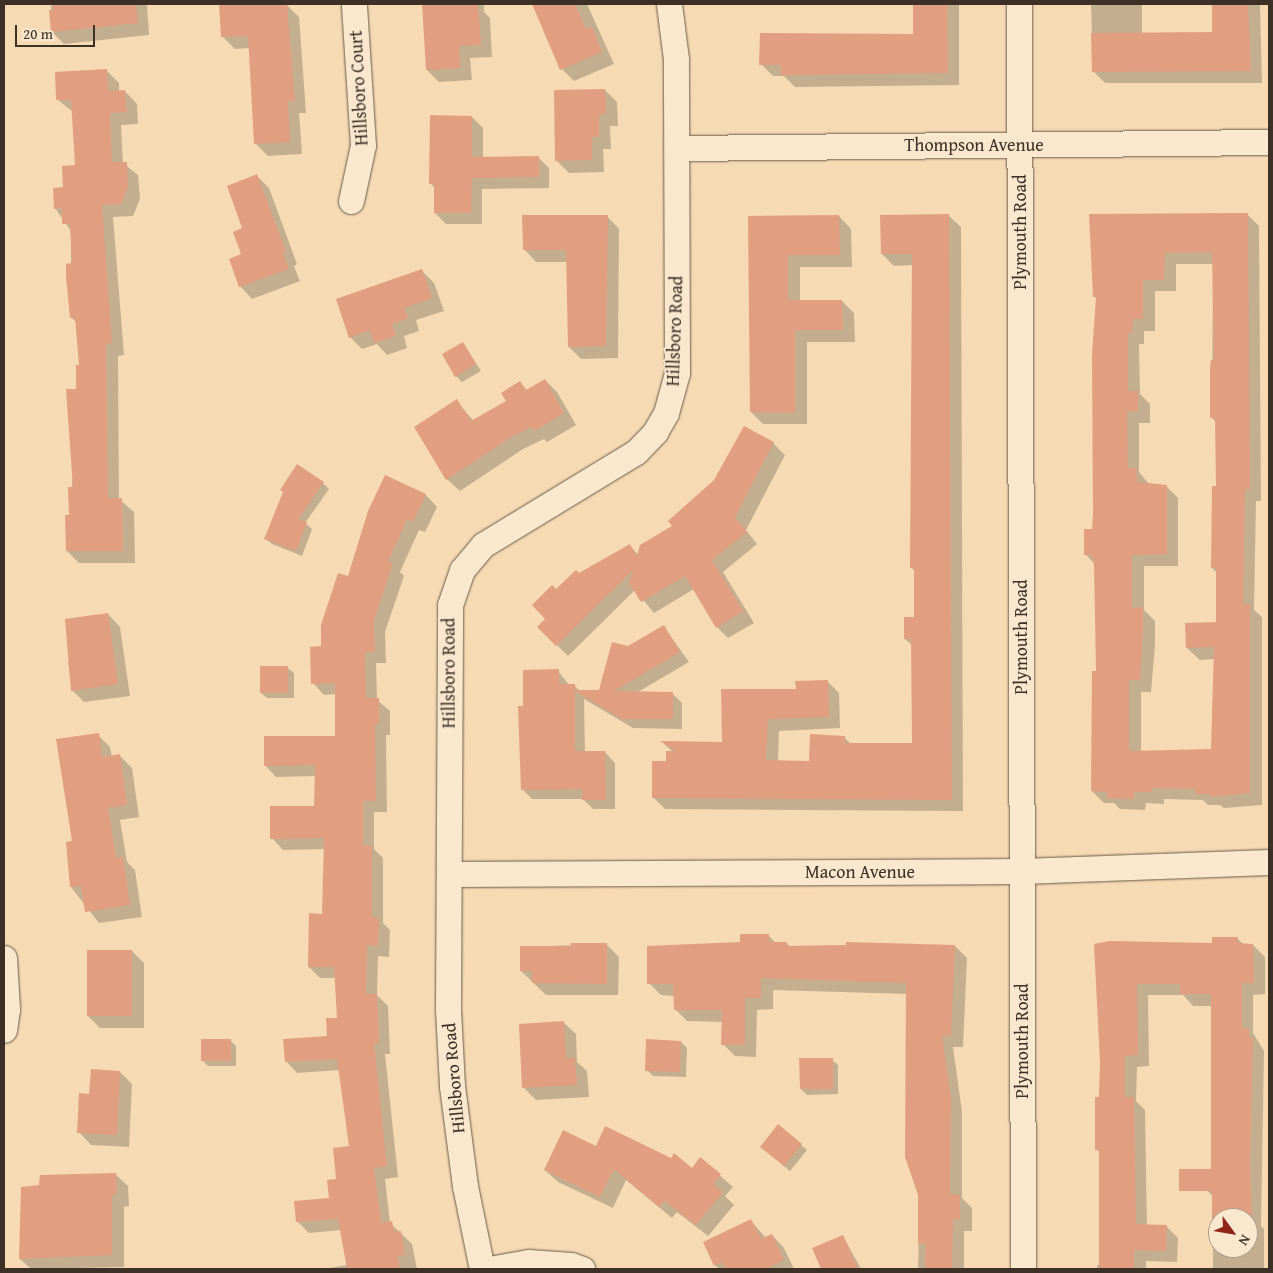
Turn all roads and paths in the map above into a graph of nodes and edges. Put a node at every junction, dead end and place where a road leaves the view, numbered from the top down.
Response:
1 (354, 4) edge
2 (669, 4) edge
3 (1019, 4) edge
4 (1269, 142) edge
5 (1019, 145) junction
6 (678, 148) junction
7 (351, 201) dead end
8 (1269, 862) edge
9 (1022, 871) junction
10 (450, 874) junction
11 (4, 958) edge
12 (4, 1030) edge
13 (482, 1269) edge
14 (489, 1269) edge
15 (582, 1269) edge
16 (1023, 1269) edge

1 - 7 street, Hillsboro Court
2 - 6 street, Hillsboro Road
3 - 5 street, Plymouth Road
4 - 5 street, Thompson Avenue
5 - 6 street, Thompson Avenue
5 - 9 street, Plymouth Road
6 - 10 street, Hillsboro Road
8 - 9 street, Macon Avenue
9 - 10 street, Macon Avenue
9 - 16 street, Plymouth Road
10 - 13 street, Hillsboro Road
11 - 12 street
14 - 15 street

